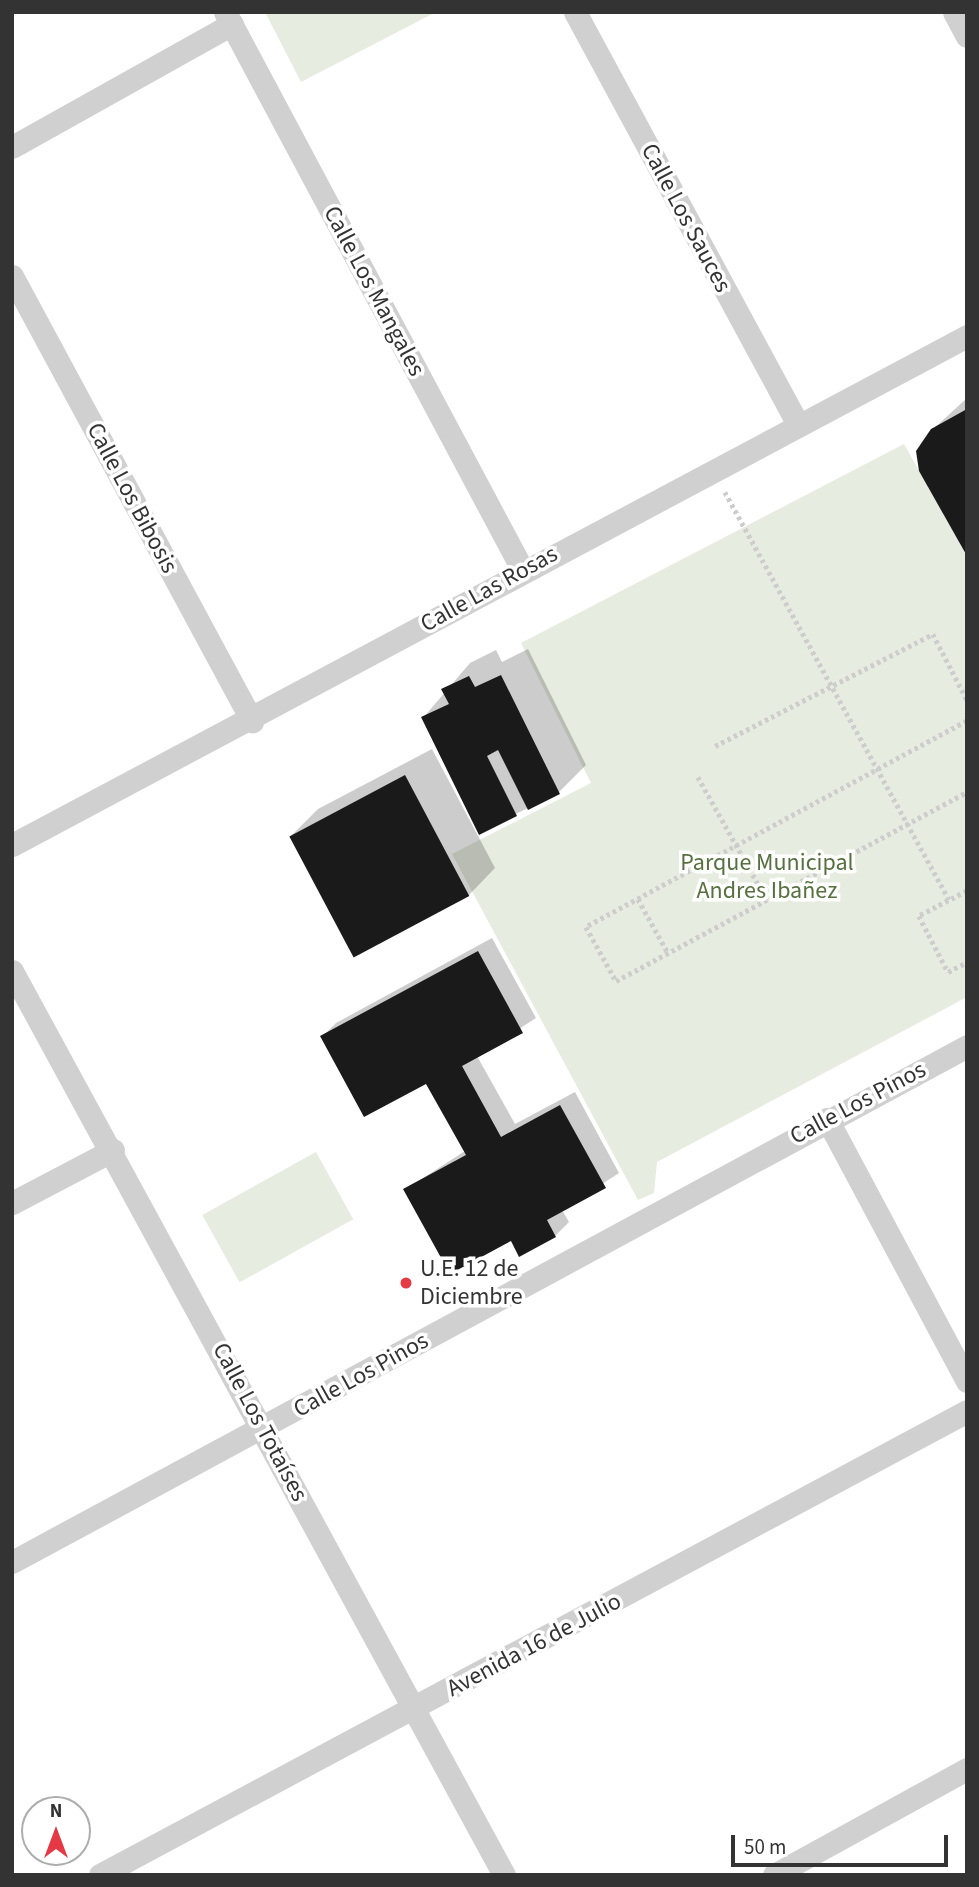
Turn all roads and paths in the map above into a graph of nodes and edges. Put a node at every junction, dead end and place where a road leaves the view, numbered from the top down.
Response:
1 (575, 12) edge
2 (954, 12) edge
3 (229, 18) edge
4 (967, 36) edge
5 (12, 147) edge
6 (12, 276) edge
7 (967, 336) edge
8 (798, 425) junction
9 (712, 470) junction
10 (522, 569) junction
11 (832, 687) junction
12 (967, 701) edge
13 (252, 721) junction
14 (967, 721) edge
15 (715, 746) dead end
16 (877, 770) junction
17 (698, 777) dead end
18 (967, 792) edge
19 (907, 824) junction
20 (12, 845) edge
21 (736, 846) junction
22 (967, 891) edge
23 (638, 899) junction
24 (767, 900) junction
25 (949, 900) junction
26 (668, 953) junction
27 (967, 962) edge
28 (12, 971) edge
29 (967, 1046) edge
30 (827, 1119) junction
31 (113, 1150) junction
32 (12, 1203) edge
33 (967, 1381) edge
34 (967, 1411) edge
35 (263, 1429) junction
36 (12, 1562) edge
37 (415, 1710) junction
38 (967, 1769) edge
39 (100, 1875) edge
40 (503, 1875) edge
41 (774, 1875) edge

1 - 8 street, Calle Los Sauces
2 - 4 street
3 - 5 street
3 - 10 street, Calle Los Mangales
6 - 13 street, Calle Los Bibosis
7 - 8 street, Calle Las Rosas
8 - 9 street, Calle Las Rosas
9 - 10 street, Calle Las Rosas
9 - 11 path
10 - 13 street, Calle Las Rosas
11 - 12 path
11 - 15 path
11 - 16 path
13 - 20 street, Calle Las Rosas
14 - 16 path
16 - 19 path
16 - 21 path
17 - 21 path
18 - 19 path
19 - 24 path
19 - 25 path
21 - 23 path
21 - 24 path
22 - 25 path
23 - 26 path
23 - 26 path
24 - 26 path
25 - 27 path
28 - 31 street, Calle Los Totaíses
29 - 30 street, Calle Los Pinos
30 - 33 street
30 - 35 street, Calle Los Pinos
31 - 32 street
31 - 35 street, Calle Los Totaíses
34 - 37 street, Avenida 16 de Julio
35 - 36 street, Calle Los Pinos
35 - 37 street, Calle Los Totaíses
37 - 39 street, Avenida 16 de Julio
37 - 40 street, Calle Los Totaíses
38 - 41 street

